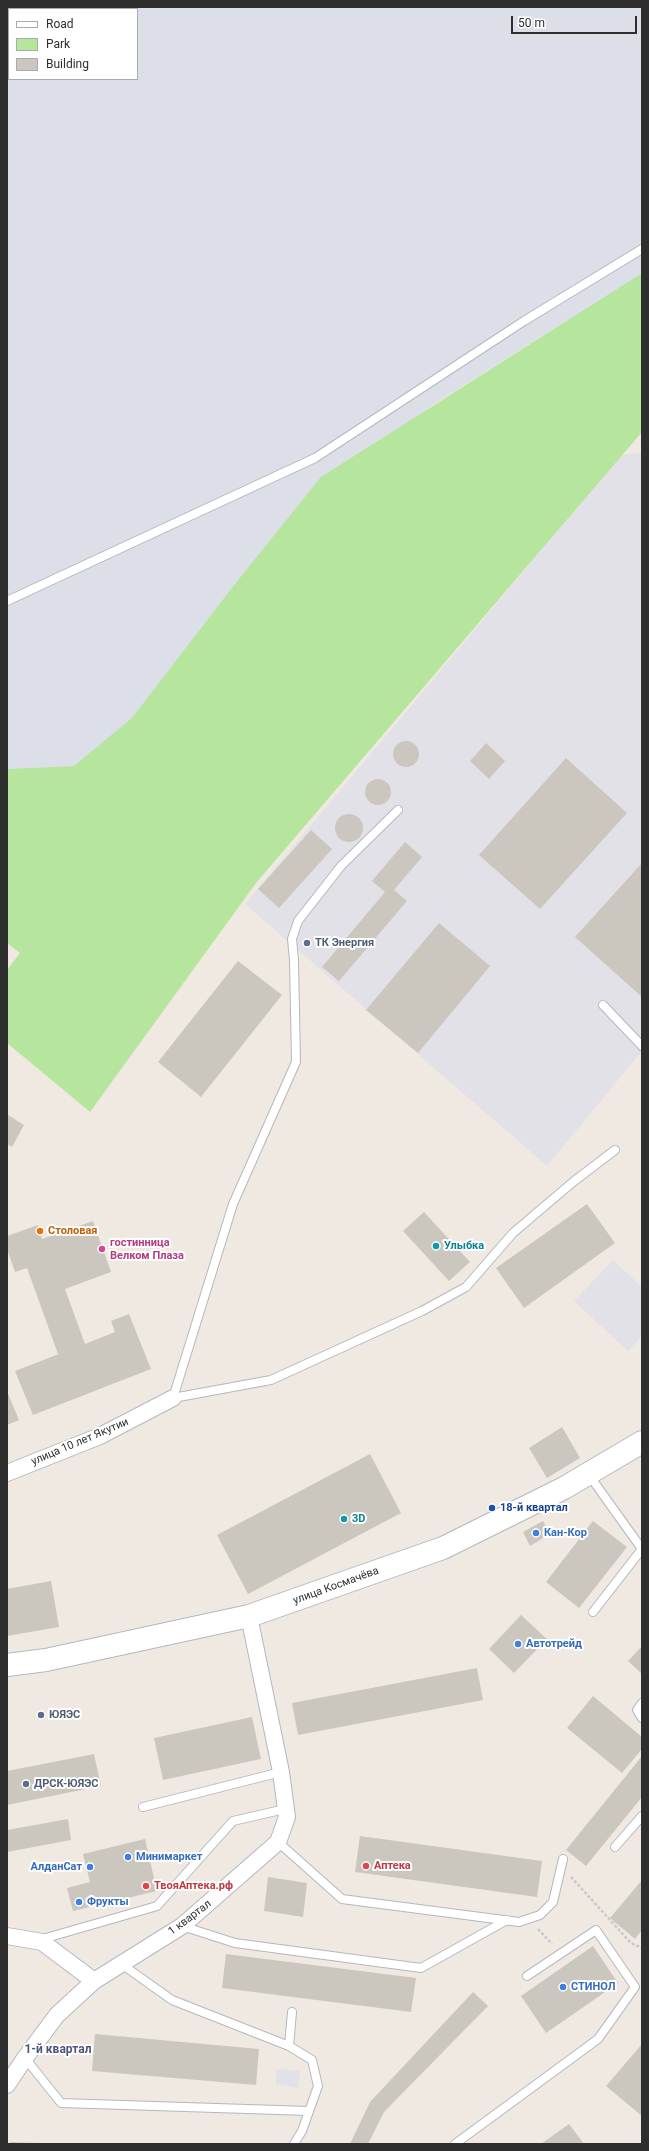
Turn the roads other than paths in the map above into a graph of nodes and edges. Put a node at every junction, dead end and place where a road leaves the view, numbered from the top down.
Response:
1 (642, 249) edge
2 (7, 601) edge
3 (398, 810) dead end
4 (602, 1006) dead end
5 (642, 1046) edge
6 (615, 1150) dead end
7 (173, 1398) junction
8 (642, 1442) edge
9 (7, 1473) edge
10 (588, 1474) junction
11 (642, 1549) edge
12 (592, 1612) dead end
13 (249, 1616) junction
14 (7, 1665) edge
15 (642, 1703) edge
16 (642, 1718) edge
17 (281, 1772) junction
18 (143, 1807) dead end
19 (284, 1809) junction
20 (642, 1816) edge
21 (278, 1842) junction
22 (615, 1847) dead end
23 (562, 1863) road end
24 (507, 1920) junction
25 (182, 1926) junction
26 (7, 1936) edge
27 (42, 1942) junction
28 (120, 1963) junction
29 (527, 1976) dead end
30 (94, 1981) junction
31 (292, 2012) dead end
32 (289, 2046) junction
33 (24, 2058) junction
34 (7, 2085) edge
35 (309, 2111) junction
36 (294, 2144) edge
37 (455, 2144) edge

1 - 2 lane
3 - 7 lane
4 - 5 lane
6 - 7 lane
7 - 9 street, улица 10 лет Якутии
8 - 10 main road, улица Космачёва
10 - 11 lane
10 - 13 main road, улица Космачёва
11 - 12 lane
13 - 14 main road, улица Космачёва
13 - 17 street, 1 квартал
15 - 16 lane
17 - 18 lane
17 - 19 street, 1 квартал
19 - 21 street, 1 квартал
19 - 27 lane
20 - 22 lane
21 - 24 lane
21 - 25 street, 1 квартал
23 - 24 lane
24 - 25 lane
25 - 28 street, 1 квартал
26 - 27 street
27 - 30 street
28 - 30 street, 1 квартал
28 - 32 lane
29 - 37 lane
30 - 33 street, 1 квартал
31 - 32 lane
32 - 35 lane
33 - 34 street, 1 квартал
33 - 35 lane
35 - 36 lane

